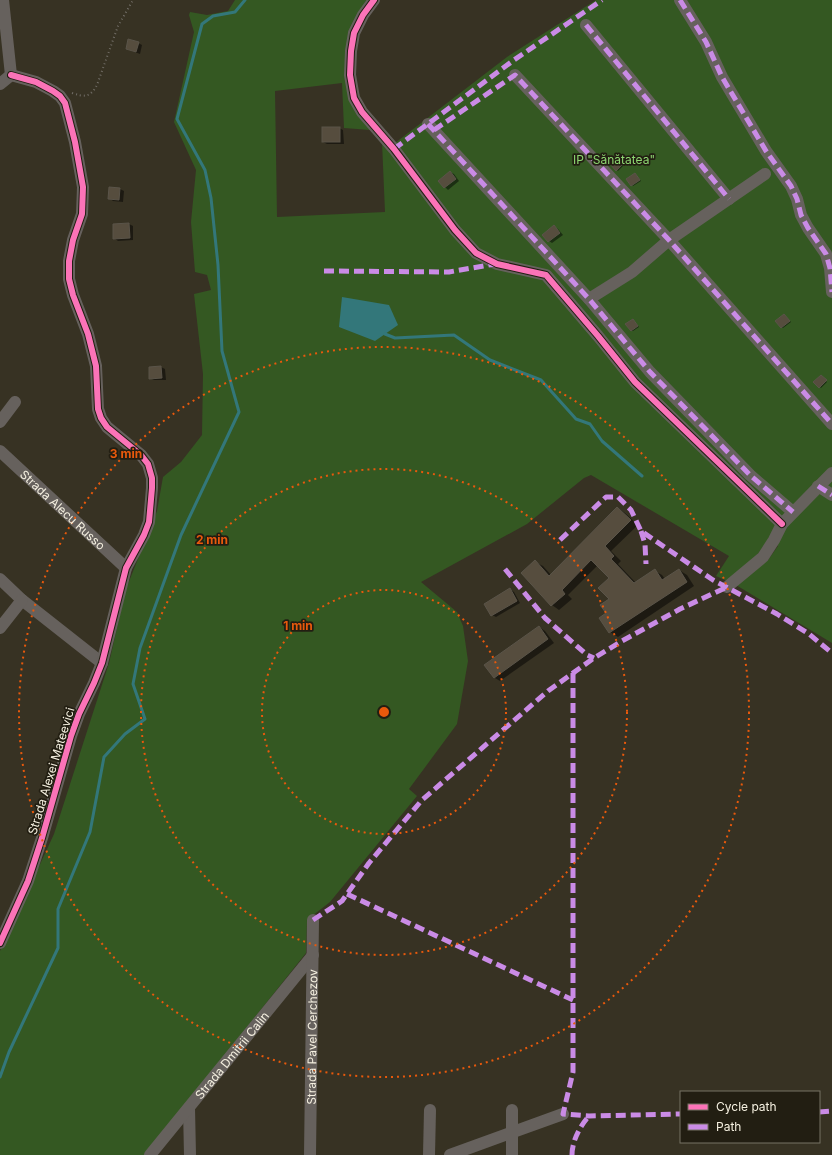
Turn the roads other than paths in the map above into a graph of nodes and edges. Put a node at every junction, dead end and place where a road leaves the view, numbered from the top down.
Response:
1 (2, 0) edge
2 (374, 0) edge
3 (680, 0) edge
4 (586, 25) dead end
5 (11, 75) junction
6 (515, 75) dead end
7 (0, 84) edge
8 (428, 124) dead end
9 (765, 174) dead end
10 (729, 199) junction
11 (669, 240) junction
12 (832, 292) edge
13 (589, 299) junction
14 (15, 402) dead end
15 (0, 422) edge
16 (832, 424) edge
17 (0, 451) edge
18 (832, 473) edge
19 (818, 486) junction
20 (832, 495) edge
21 (793, 512) junction
22 (782, 524) junction
23 (126, 568) junction
24 (0, 579) edge
25 (727, 588) dead end
26 (22, 600) junction
27 (0, 628) edge
28 (102, 663) junction
29 (313, 920) dead end
30 (0, 943) edge
31 (313, 955) junction
32 (189, 1108) junction
33 (430, 1110) dead end
34 (512, 1110) dead end
35 (562, 1114) dead end
36 (513, 1132) junction
37 (150, 1155) edge
38 (190, 1155) edge
39 (310, 1155) edge
40 (430, 1155) edge
41 (450, 1155) edge
42 (512, 1155) edge

1 - 5 street
2 - 22 street
3 - 12 street
4 - 10 street
5 - 7 street
5 - 23 street, Strada Alexei Mateevici
6 - 11 street
8 - 13 street
9 - 10 street
10 - 11 street
11 - 13 street
11 - 16 street
13 - 21 street
14 - 15 street
17 - 23 street, Strada Alecu Russo
18 - 19 street
19 - 20 street
19 - 21 street
21 - 22 street
22 - 25 street
23 - 28 street, Strada Alexei Mateevici
24 - 26 street
26 - 27 street
26 - 28 street
28 - 30 street, Strada Alexei Mateevici
29 - 31 street, Strada Pavel Cerchezov
31 - 32 street, Strada Dmitrii Calin
31 - 39 street, Strada Pavel Cerchezov
32 - 37 street, Strada Dmitrii Calin
32 - 38 street
33 - 40 street
34 - 36 street
35 - 36 street
36 - 41 street
36 - 42 street

